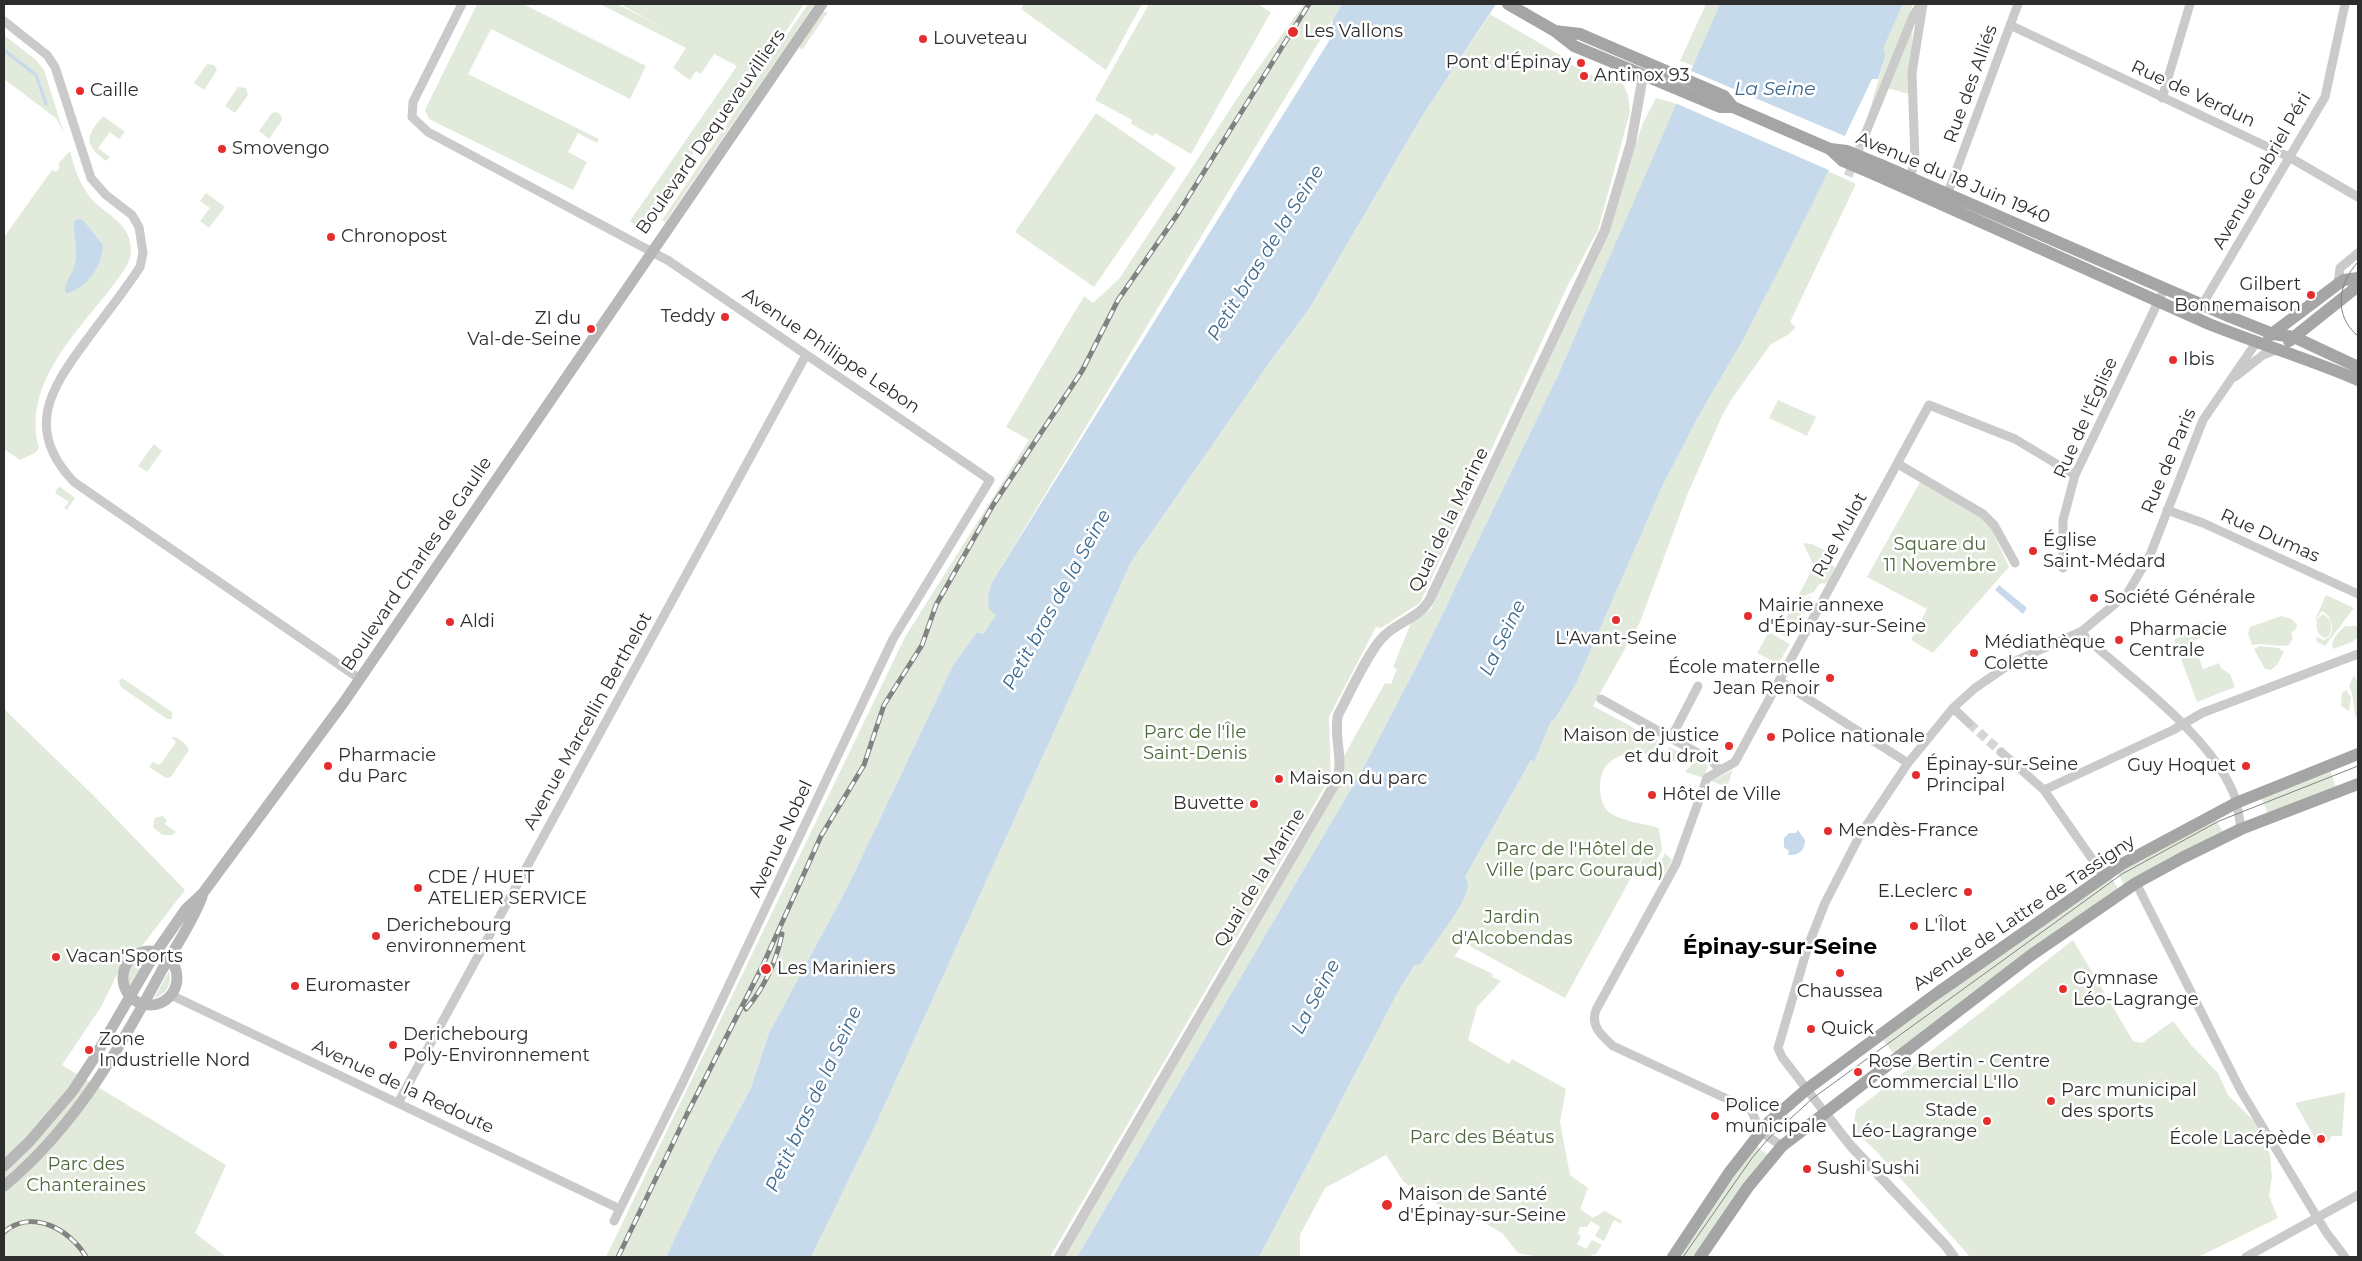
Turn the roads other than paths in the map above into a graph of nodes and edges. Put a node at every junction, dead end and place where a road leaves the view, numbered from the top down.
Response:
1 (462, 4) edge
2 (822, 4) edge
3 (1508, 4) edge
4 (1922, 4) edge
5 (2018, 4) edge
6 (2190, 4) edge
7 (2345, 4) edge
8 (4, 21) edge
9 (2010, 25) junction
10 (1555, 31) junction
11 (1649, 62) junction
12 (1643, 76) junction
13 (2162, 98) junction
14 (1733, 107) junction
15 (1862, 142) tunnel mouth
16 (2289, 157) junction
17 (1908, 183) junction
18 (2358, 197) edge
19 (1946, 199) junction
20 (652, 250) junction
21 (2358, 253) edge
22 (2358, 278) edge
23 (2338, 284) junction
24 (2358, 286) edge
25 (2165, 287) junction
26 (2159, 302) junction
27 (2203, 304) junction
28 (2195, 318) junction
29 (2273, 334) junction
30 (2294, 337) junction
31 (2256, 343) junction
32 (2279, 349) junction
33 (806, 355) junction
34 (2358, 367) edge
35 (2358, 380) edge
36 (2228, 381) junction
37 (1898, 464) junction
38 (2075, 475) junction
39 (990, 480) joint
40 (2167, 510) junction
41 (2015, 563) dead end
42 (2063, 568) dead end
43 (2358, 594) edge
44 (2082, 631) junction
45 (2358, 654) edge
46 (360, 680) junction
47 (1780, 681) junction
48 (1698, 686) dead end
49 (1601, 700) dead end
50 (1954, 708) junction
51 (1969, 723) tunnel mouth
52 (2183, 725) junction
53 (1671, 738) junction
54 (2001, 752) tunnel mouth
55 (2358, 754) edge
56 (1908, 763) junction
57 (1720, 770) junction
58 (2358, 784) edge
59 (2044, 790) junction
60 (2236, 803) junction
61 (2241, 829) junction
62 (2104, 876) junction
63 (2136, 883) junction
64 (204, 893) junction
65 (156, 952) junction
66 (168, 959) junction
67 (171, 996) junction
68 (131, 997) junction
69 (143, 1005) junction
70 (1807, 1089) junction
71 (398, 1103) junction
72 (1824, 1113) junction
73 (1761, 1132) junction
74 (1782, 1146) junction
75 (4, 1166) edge
76 (4, 1186) edge
77 (2358, 1195) edge
78 (620, 1209) junction
79 (2317, 1218) junction
80 (614, 1221) dead end
81 (1059, 1257) edge
82 (1672, 1257) edge
83 (1700, 1257) edge
84 (1954, 1257) edge
85 (2246, 1257) edge
86 (2345, 1257) edge

1 - 20 street, Boulevard Dequevauvilliers
2 - 20 main road, Boulevard Dequevauvilliers
3 - 10 main road
4 - 15 street
4 - 17 street
5 - 9 street, Rue des Alliés
6 - 13 street
7 - 16 street, Avenue Gabriel Péri
8 - 46 street
9 - 13 street, Rue de Verdun
9 - 19 street, Rue des Alliés
10 - 11 main road
10 - 12 main road
11 - 12 main road
11 - 14 main road
12 - 14 main road
12 - 81 street, Quai de la Marine
13 - 16 street, Rue de Verdun
14 - 17 main road, Avenue du 18 Juin 1940, bridge
16 - 18 street, Rue de Verdun
16 - 27 street, Avenue Gabriel Péri
17 - 19 main road, Avenue du 18 Juin 1940
19 - 25 main road, Avenue du 18 Juin 1940
19 - 26 main road, Avenue du 18 Juin 1940
20 - 33 street, Avenue Philippe Lebon
20 - 46 main road, Boulevard Charles de Gaulle
21 - 23 street
22 - 23 main road
23 - 29 main road
24 - 30 main road
25 - 26 street, Rue de l'Église
25 - 27 main road, Avenue du 18 Juin 1940
26 - 28 main road, Avenue du 18 Juin 1940
26 - 38 street, Rue de l'Église
27 - 28 street, Avenue Gabriel Péri
27 - 29 main road, Avenue du 18 Juin 1940
28 - 31 main road, Avenue du 18 Juin 1940
29 - 30 main road, Avenue du 18 Juin 1940
29 - 31 main road
30 - 32 main road
30 - 34 main road, Avenue du 18 Juin 1940
31 - 32 main road, Avenue du 18 Juin 1940
31 - 36 street, Rue de Paris
32 - 35 main road, Avenue du 18 Juin 1940
32 - 36 street, Rue de Paris
33 - 39 street, Avenue Philippe Lebon
33 - 71 street, Avenue Marcellin Berthelot
36 - 40 street, Rue de Paris
37 - 38 street, Rue Mulot
37 - 41 street
37 - 47 street, Rue Mulot
38 - 42 street, Rue de l'Église
39 - 78 street, Avenue Nobel
40 - 43 street, Rue Dumas
40 - 44 street, Rue de Paris
44 - 50 street, Rue de Paris
44 - 52 street
45 - 52 street
46 - 64 main road, Boulevard Charles de Gaulle
47 - 56 street
47 - 57 street, Rue Mulot
48 - 53 street
49 - 53 street
50 - 51 street
50 - 56 street, Rue de Paris
52 - 59 street
52 - 60 street
53 - 57 street
54 - 59 street
55 - 60 main road, Avenue de Lattre de Tassigny
56 - 70 street, Rue de Paris
57 - 73 street, Rue Mulot
58 - 61 main road
59 - 62 street
60 - 61 street
60 - 62 main road, Avenue de Lattre de Tassigny
61 - 63 main road
62 - 70 main road, Avenue de Lattre de Tassigny
63 - 72 main road
63 - 79 street
64 - 65 main road, Boulevard Charles de Gaulle
64 - 66 main road, Boulevard Charles de Gaulle
65 - 66 main road
65 - 68 main road, Boulevard Charles de Gaulle
65 - 68 main road
66 - 67 main road
66 - 69 main road, Boulevard Charles de Gaulle
67 - 69 main road
67 - 71 street, Avenue de la Redoute
68 - 69 main road
68 - 75 main road, Boulevard Charles de Gaulle
69 - 76 main road, Boulevard Charles de Gaulle
70 - 72 street, Rue de Paris
70 - 73 main road, Avenue de Lattre de Tassigny
71 - 78 street, Avenue de la Redoute
72 - 74 main road
72 - 84 street
73 - 74 street
73 - 82 main road, Avenue de Lattre de Tassigny
74 - 83 main road
77 - 79 street
78 - 80 street, Avenue Nobel
79 - 85 street
79 - 86 street

